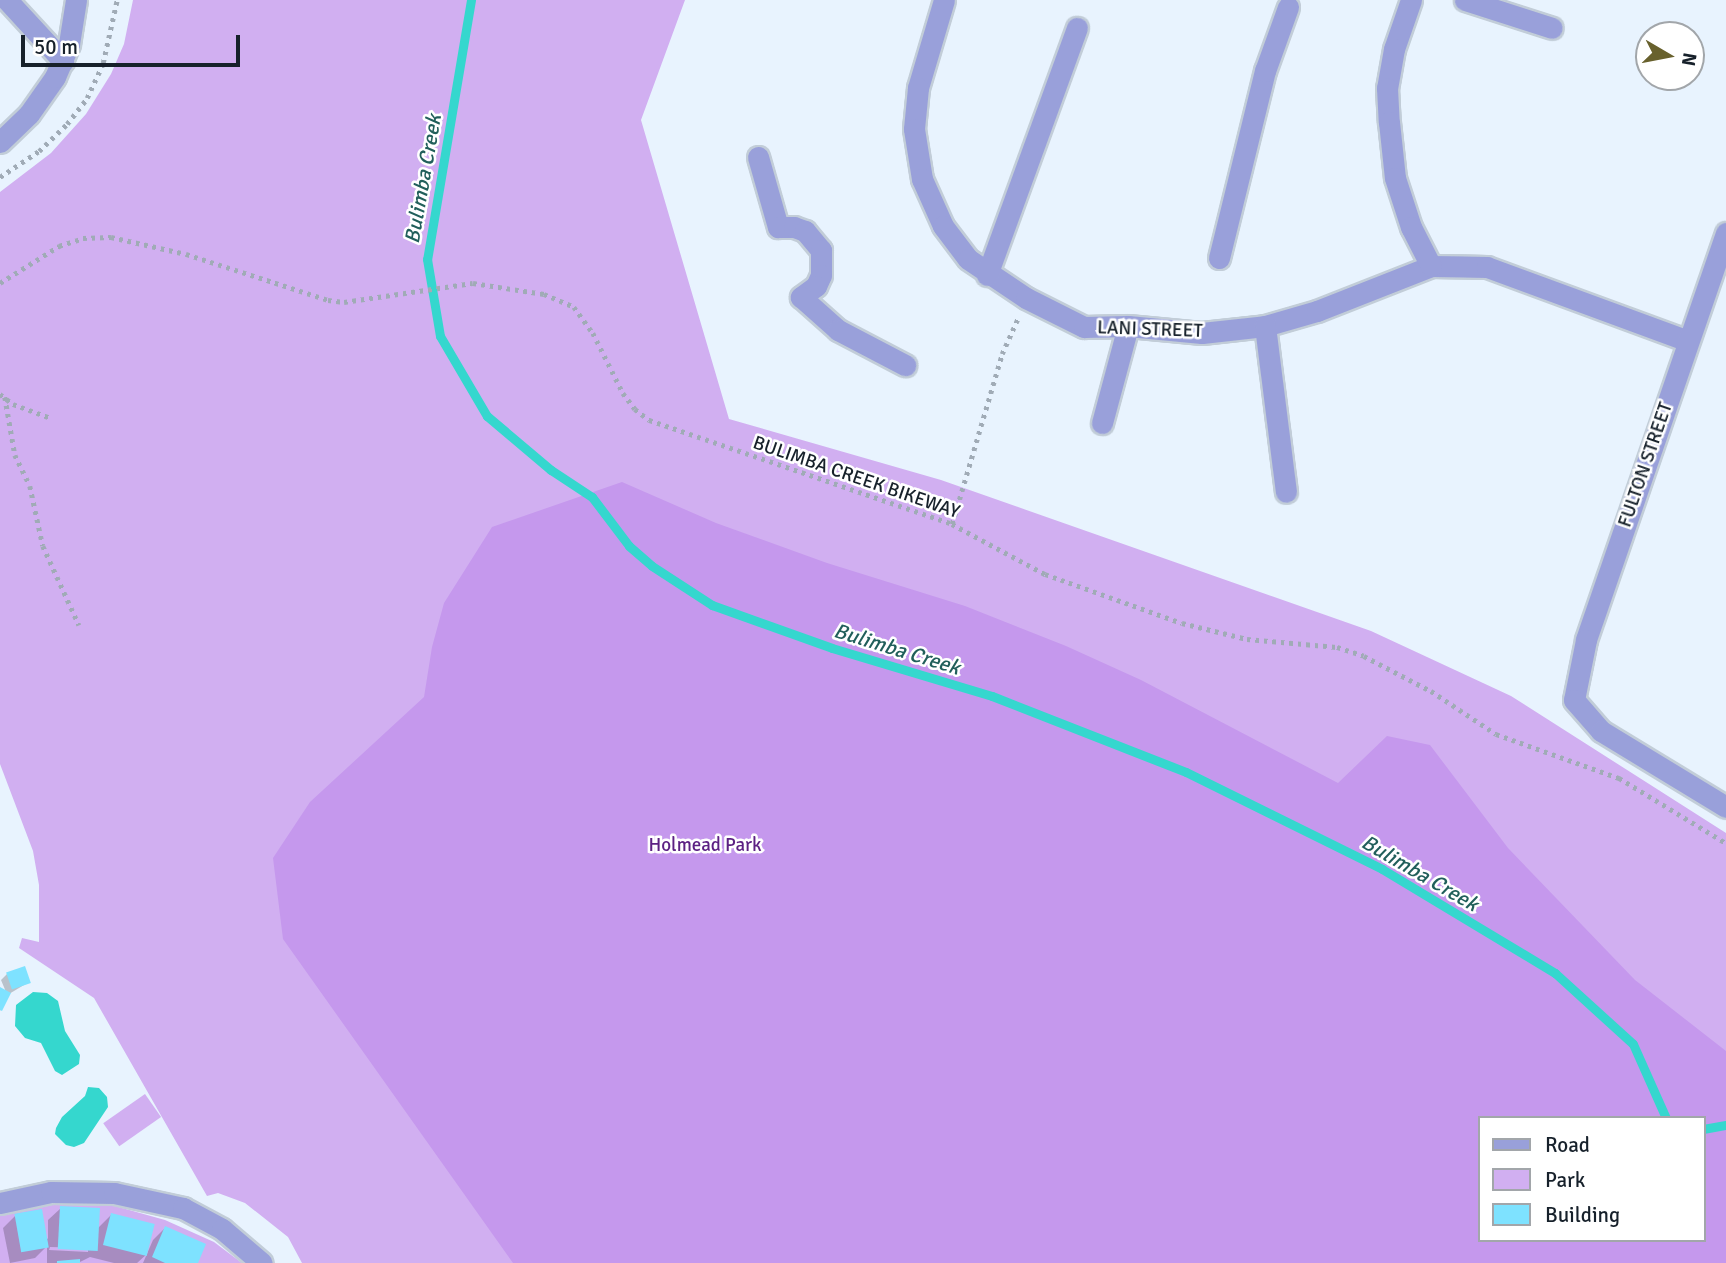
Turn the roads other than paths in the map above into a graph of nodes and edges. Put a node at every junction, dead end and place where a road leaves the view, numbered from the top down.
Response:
1 (6, 0) edge
2 (76, 0) edge
3 (944, 0) edge
4 (1411, 0) edge
5 (1465, 0) edge
6 (1288, 7) dead end
7 (1077, 28) dead end
8 (1552, 28) dead end
9 (64, 61) junction
10 (0, 142) edge
11 (758, 157) dead end
12 (1726, 233) edge
13 (1219, 258) dead end
14 (1431, 266) junction
15 (987, 275) junction
16 (1128, 326) junction
17 (1265, 326) junction
18 (1688, 341) junction
19 (905, 365) dead end
20 (1102, 423) dead end
21 (1286, 492) dead end
22 (1726, 807) edge
23 (0, 1203) edge
24 (262, 1263) edge

1 - 9 street
2 - 9 street
3 - 15 street, LANI STREET
4 - 14 street
5 - 8 street
6 - 13 street
7 - 15 street
9 - 10 street
11 - 19 street
12 - 18 street, FULTON STREET
14 - 17 street, LANI STREET
14 - 18 street, LANI STREET
15 - 16 street, LANI STREET
16 - 17 street, LANI STREET
16 - 20 street
17 - 21 street
18 - 22 street, FULTON STREET
23 - 24 street

